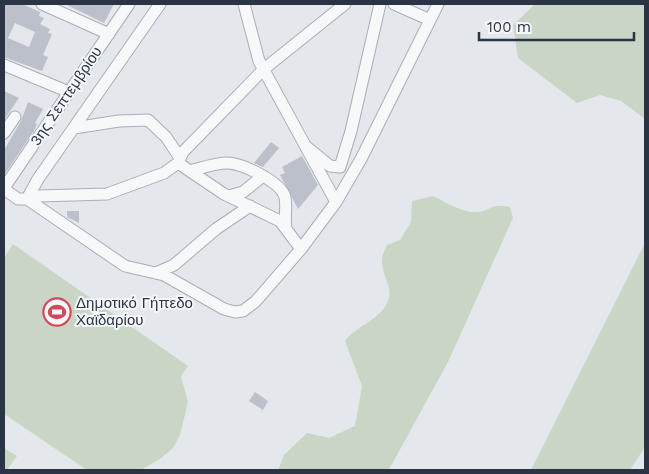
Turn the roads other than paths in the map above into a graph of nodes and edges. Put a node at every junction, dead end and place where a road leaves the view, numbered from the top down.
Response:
1 (42, 4) edge
2 (129, 4) edge
3 (160, 4) edge
4 (244, 4) edge
5 (345, 4) edge
6 (380, 4) edge
7 (394, 4) edge
8 (438, 4) edge
9 (430, 20) junction
10 (108, 34) junction
11 (4, 64) edge
12 (264, 69) junction
13 (69, 92) junction
14 (15, 117) dead end
15 (74, 128) junction
16 (4, 133) edge
17 (303, 144) junction
18 (179, 160) junction
19 (190, 171) junction
20 (263, 176) junction
21 (4, 189) edge
22 (229, 196) junction
23 (27, 199) junction
24 (336, 202) junction
25 (250, 206) junction
26 (286, 228) junction
27 (301, 249) junction
28 (156, 273) junction

1 - 10 street
2 - 10 street, 3ης Σεπτεμβρίου
3 - 15 street
4 - 12 street
5 - 12 street
6 - 17 street
7 - 9 street
8 - 9 street
9 - 24 street
10 - 13 street, 3ης Σεπτεμβρίου
11 - 13 street
12 - 17 street
12 - 18 street
13 - 21 street, 3ης Σεπτεμβρίου
14 - 16 street
15 - 18 street
15 - 23 street
17 - 24 street
18 - 19 street
18 - 23 street
19 - 20 street
19 - 22 street
20 - 22 street
20 - 26 street
21 - 23 street
22 - 25 street
23 - 28 street
24 - 27 street
25 - 26 street
25 - 28 street
26 - 27 street
27 - 28 street

